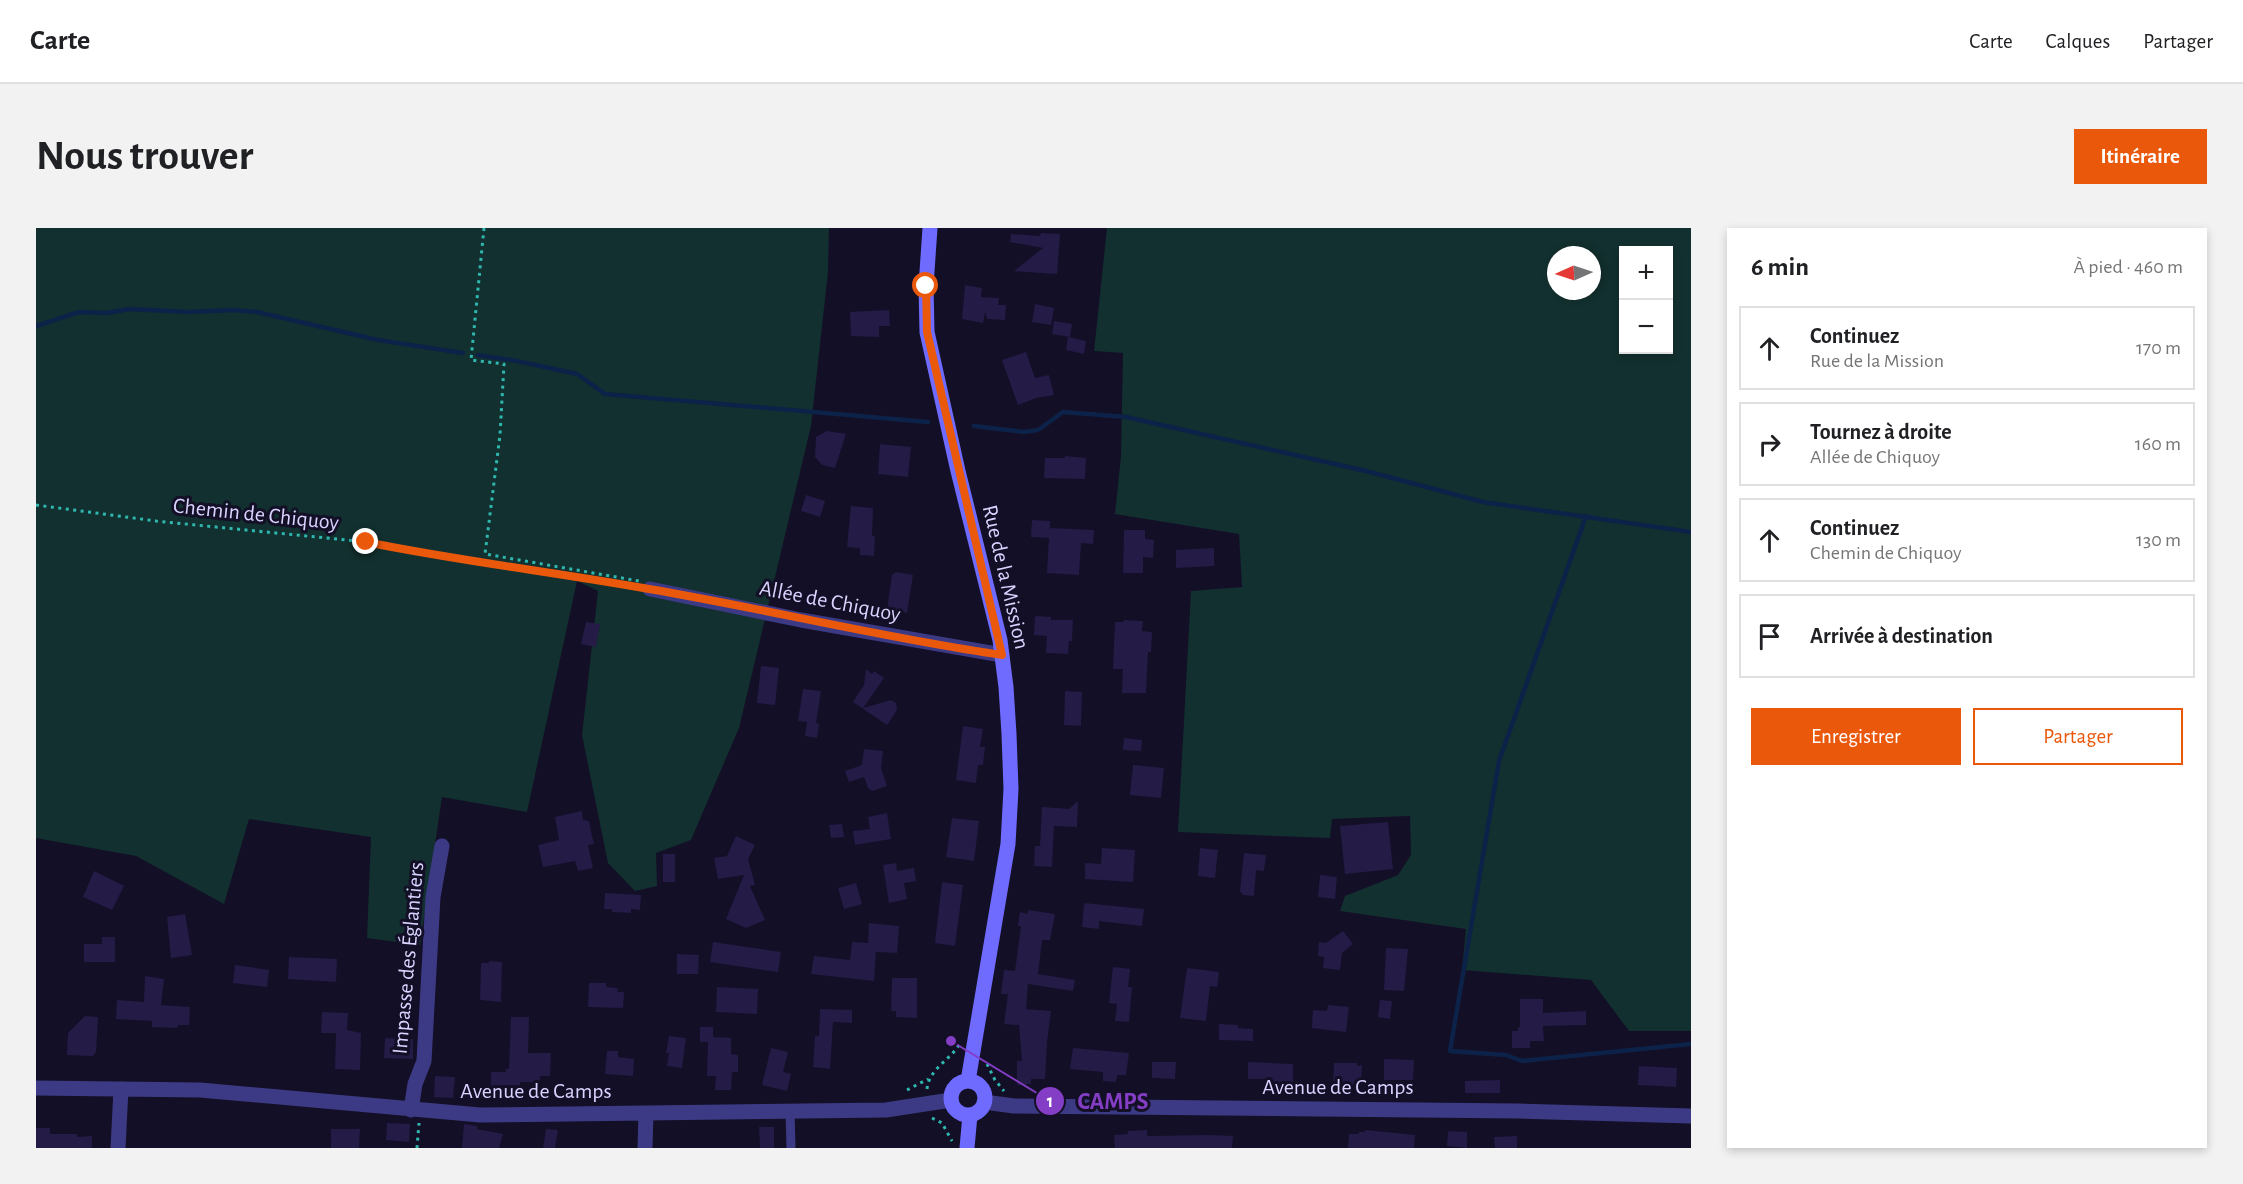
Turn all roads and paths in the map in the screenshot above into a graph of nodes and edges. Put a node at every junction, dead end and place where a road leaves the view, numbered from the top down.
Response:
1 (484, 228) edge
2 (930, 228) edge
3 (36, 505) edge
4 (648, 586) junction
5 (1002, 655) junction
6 (442, 846) dead end
7 (961, 1035) dead end
8 (929, 1078) junction
9 (968, 1081) junction
10 (36, 1088) edge
11 (121, 1089) junction
12 (904, 1092) dead end
13 (951, 1100) junction
14 (984, 1102) junction
15 (927, 1103) junction
16 (415, 1110) junction
17 (790, 1111) junction
18 (646, 1113) junction
19 (970, 1115) junction
20 (1691, 1116) edge
21 (118, 1148) edge
22 (417, 1148) edge
23 (645, 1148) edge
24 (791, 1148) edge
25 (953, 1148) edge
26 (967, 1148) edge

1 - 4 path
2 - 5 main road, Rue de la Mission
3 - 4 path, Chemin de Chiquoy
4 - 5 street, Allée de Chiquoy
5 - 9 main road, Rue de la Mission
6 - 16 street, Impasse des Églantiers
7 - 8 path
8 - 12 path
8 - 15 path
9 - 13 main road
9 - 14 main road
10 - 11 street, Avenue de Camps
11 - 16 street, Avenue de Camps
11 - 21 street
13 - 15 street, Avenue de Camps
13 - 19 main road
14 - 19 main road
14 - 20 street, Avenue de Camps
15 - 17 street, Avenue de Camps
15 - 25 path
16 - 18 street, Avenue de Camps
16 - 22 path
17 - 18 street, Avenue de Camps
17 - 24 lane
18 - 23 street
19 - 26 main road

